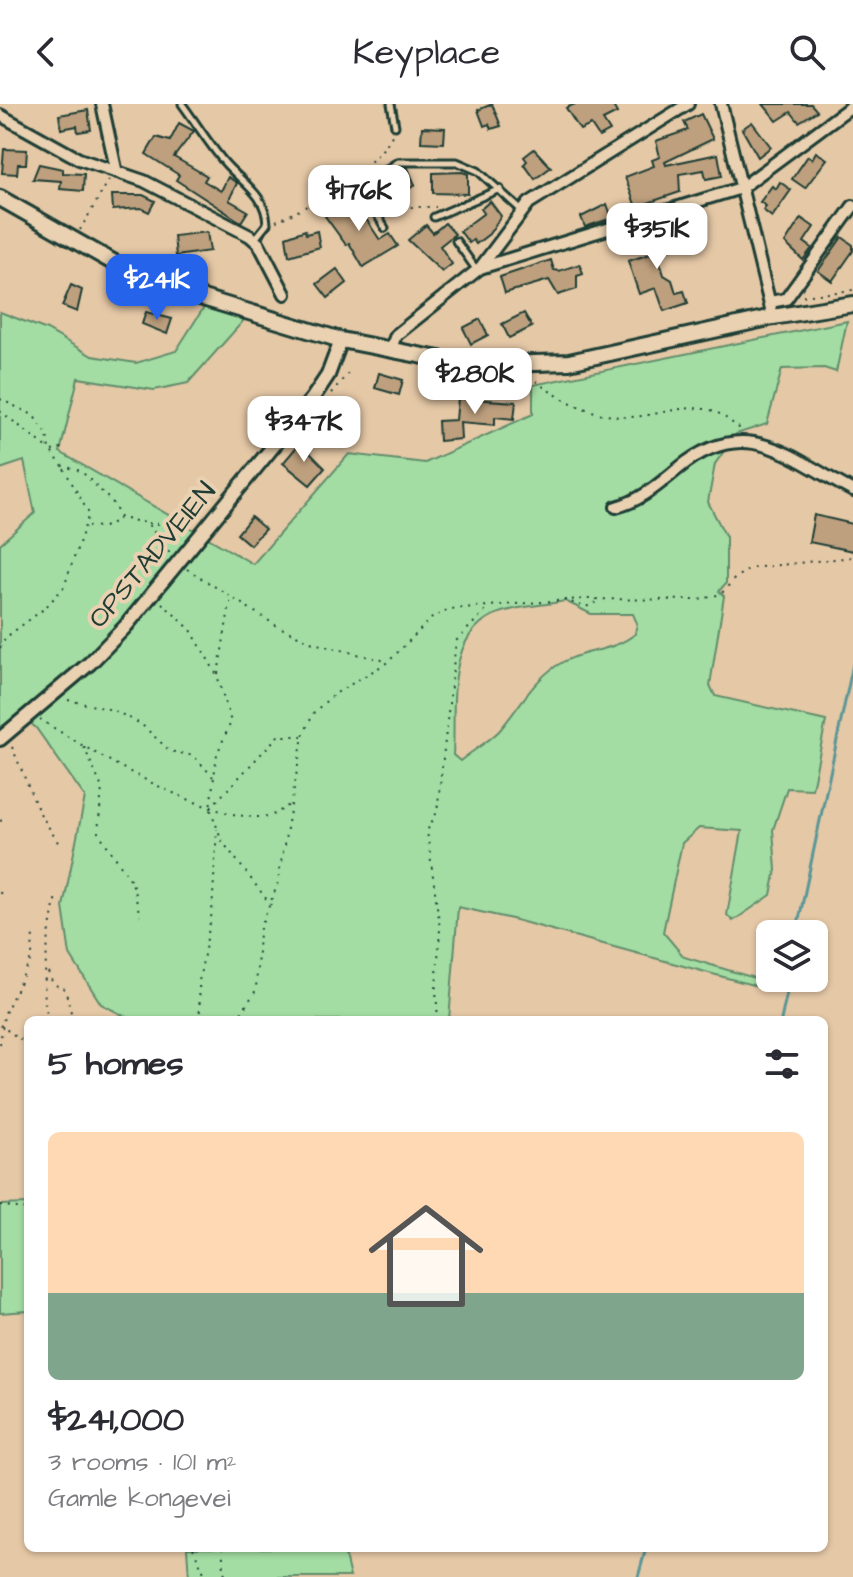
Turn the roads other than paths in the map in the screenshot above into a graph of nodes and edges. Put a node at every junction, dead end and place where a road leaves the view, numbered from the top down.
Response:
1 (102, 104) edge
2 (182, 104) edge
3 (391, 104) edge
4 (688, 104) edge
5 (721, 104) edge
6 (853, 105) edge
7 (0, 115) edge
8 (395, 126) road end
9 (116, 169) junction
10 (741, 188) junction
11 (500, 189) junction
12 (0, 198) edge
13 (853, 206) edge
14 (522, 211) junction
15 (434, 217) dead end
16 (385, 228) dead end
17 (255, 240) junction
18 (456, 241) dead end
19 (478, 269) junction
20 (285, 294) dead end
21 (853, 304) edge
22 (772, 310) junction
23 (341, 340) junction
24 (390, 351) junction
25 (853, 491) edge
26 (616, 507) dead end
27 (4, 741) edge

1 - 9 street
2 - 17 lane
3 - 8 lane
4 - 14 street
5 - 10 street
6 - 10 street
7 - 9 street
9 - 17 street
10 - 19 street
10 - 22 street
11 - 14 lane
11 - 15 lane
11 - 16 lane
12 - 23 main road
13 - 22 street
14 - 19 street
17 - 20 street
18 - 19 lane
19 - 24 street
21 - 22 main road
22 - 24 main road
23 - 24 main road
23 - 27 street, OPSTADVEIEN
25 - 26 street

